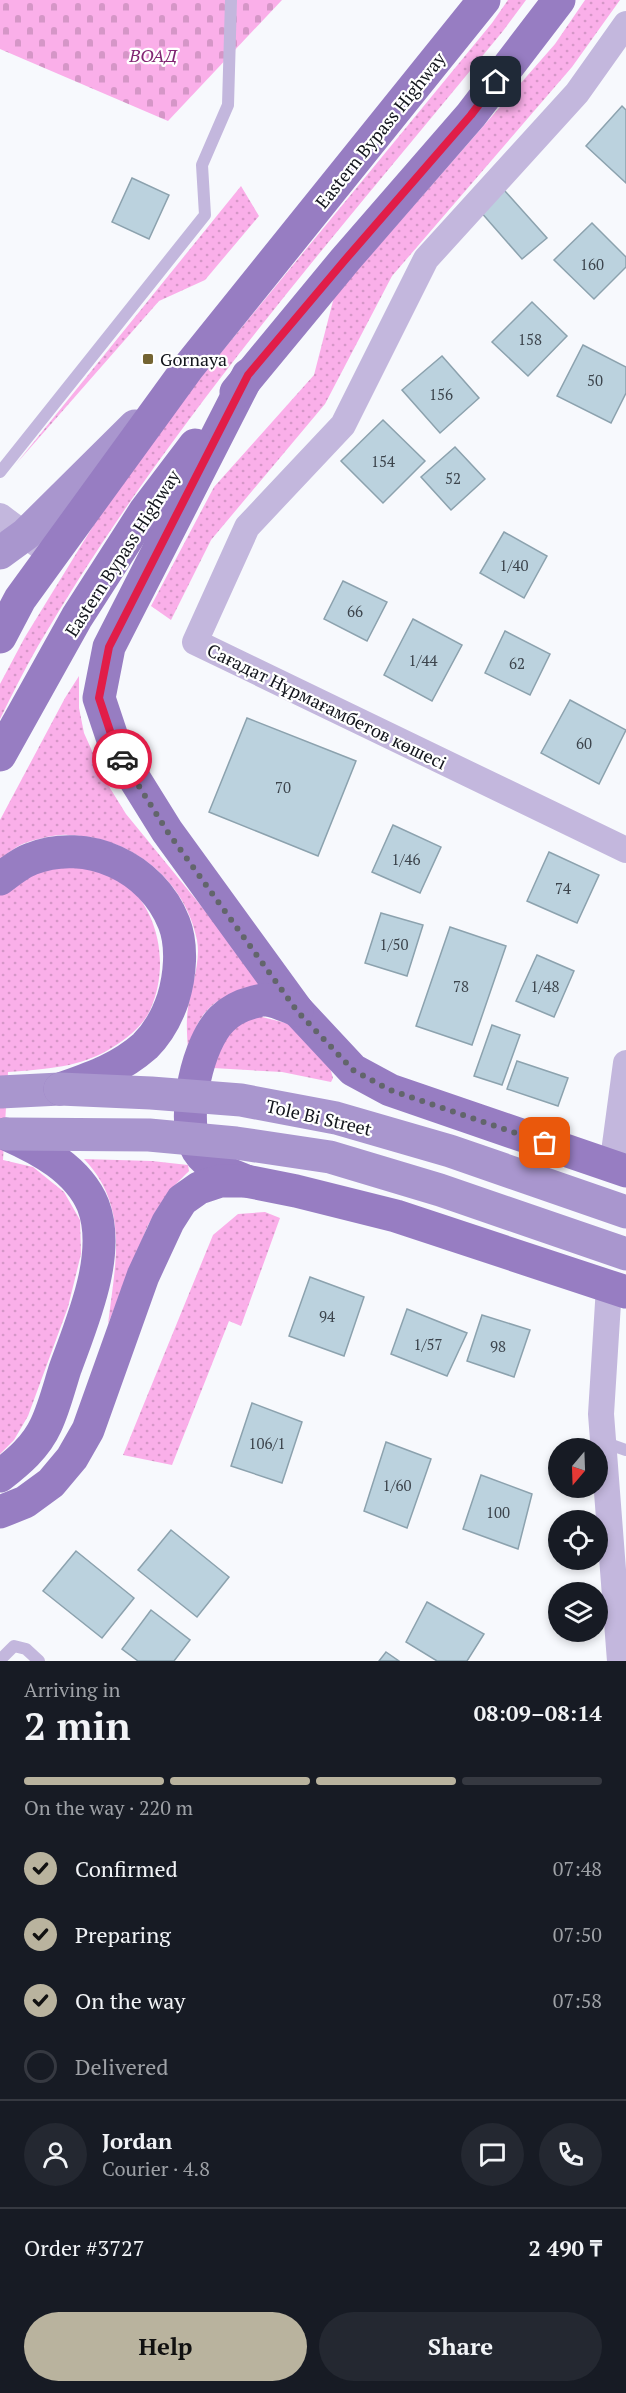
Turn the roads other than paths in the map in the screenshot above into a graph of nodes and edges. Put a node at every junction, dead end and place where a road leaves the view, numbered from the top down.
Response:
1 (231, 0) edge
2 (483, 0) edge
3 (559, 0) edge
4 (626, 24) edge
5 (248, 375) junction
6 (176, 384) junction
7 (0, 472) edge
8 (13, 525) edge
9 (0, 553) edge
10 (51, 556) junction
11 (0, 637) edge
12 (0, 755) edge
13 (626, 850) edge
14 (0, 879) edge
15 (297, 1011) junction
16 (626, 1063) edge
17 (60, 1089) junction
18 (0, 1092) edge
19 (3, 1134) edge
20 (619, 1169) edge
21 (246, 1181) junction
22 (626, 1212) edge
23 (626, 1254) edge
24 (618, 1290) edge
25 (615, 1446) edge
26 (0, 1476) edge
27 (0, 1512) edge
28 (0, 1660) edge
29 (39, 1661) edge
30 (620, 1661) edge

1 - 7 lane
2 - 6 main road, Eastern Bypass Highway
3 - 5 main road, Eastern Bypass Highway
4 - 13 street, Сағадат Нұрмағамбетов көшесі
5 - 12 main road, Eastern Bypass Highway
5 - 15 main road
6 - 8 main road
6 - 10 main road, Eastern Bypass Highway
8 - 9 main road
8 - 10 street
10 - 11 main road, Eastern Bypass Highway
14 - 17 main road
15 - 20 main road
15 - 21 main road
16 - 20 street
17 - 18 main road, Tole Bi Street
17 - 22 main road, Tole Bi Street, bridge
19 - 23 main road, Tole Bi Street, bridge
19 - 26 main road
21 - 24 main road
21 - 27 main road
24 - 25 street
25 - 30 street
28 - 29 lane

